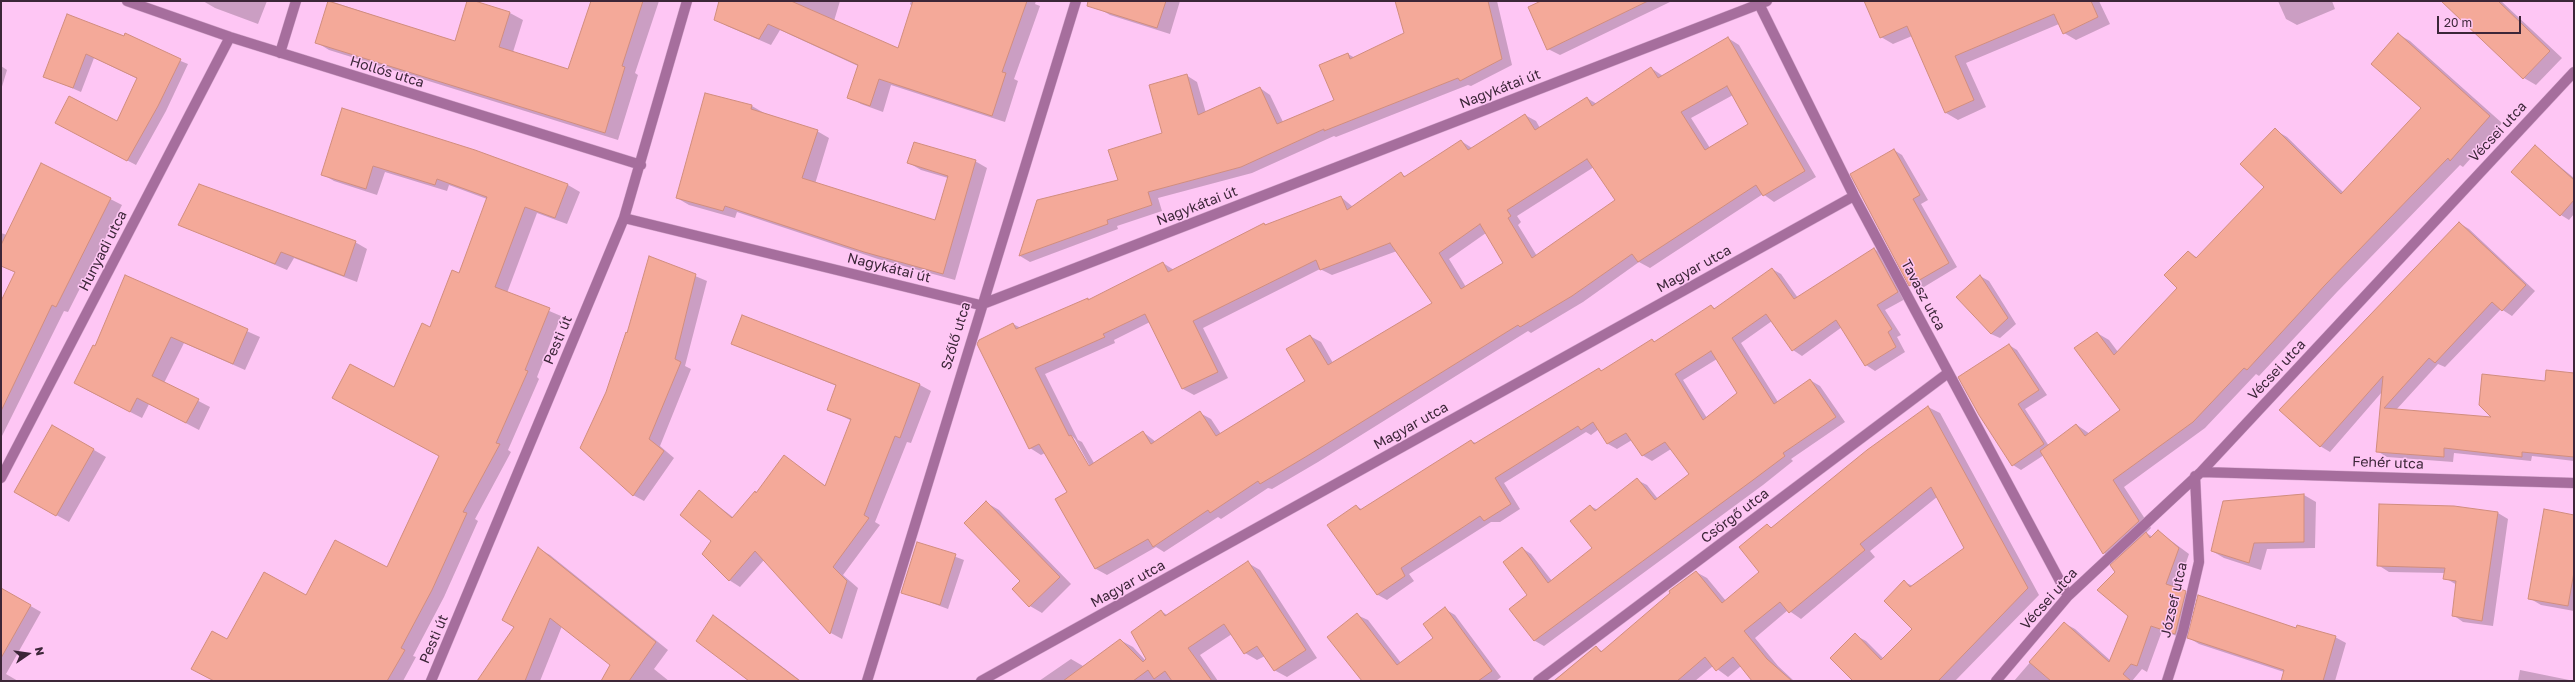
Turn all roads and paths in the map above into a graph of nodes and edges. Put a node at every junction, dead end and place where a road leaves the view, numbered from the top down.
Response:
1 (127, 1) edge
2 (296, 1) edge
3 (687, 1) edge
4 (1076, 1) edge
5 (1763, 3) edge
6 (230, 37) junction
7 (280, 53) junction
8 (2574, 72) edge
9 (641, 165) junction
10 (1854, 196) junction
11 (624, 218) junction
12 (980, 305) junction
13 (1948, 373) junction
14 (2198, 474) junction
15 (1, 478) edge
16 (2574, 483) edge
17 (2068, 596) junction
18 (431, 681) edge
19 (867, 681) edge
20 (981, 681) edge
21 (1538, 681) edge
22 (1996, 681) edge
23 (2167, 681) edge

1 - 6 street, Hollós utca
2 - 7 street
3 - 9 street, Pesti út
4 - 12 street, Szőlő utca
5 - 10 street, Tavasz utca
5 - 12 street, Nagykátai út
6 - 7 street, Hollós utca
6 - 15 street, Hunyadi utca
7 - 9 street, Hollós utca
8 - 14 street, Vécsei utca
9 - 11 street, Pesti út
10 - 13 street, Tavasz utca
10 - 20 street, Magyar utca
11 - 12 street, Nagykátai út
11 - 18 street, Pesti út
12 - 19 street, Szőlő utca
13 - 17 street, Tavasz utca
13 - 21 street, Csörgő utca
14 - 16 street, Fehér utca
14 - 17 street, Vécsei utca
14 - 23 street, József utca
17 - 22 street, Vécsei utca

